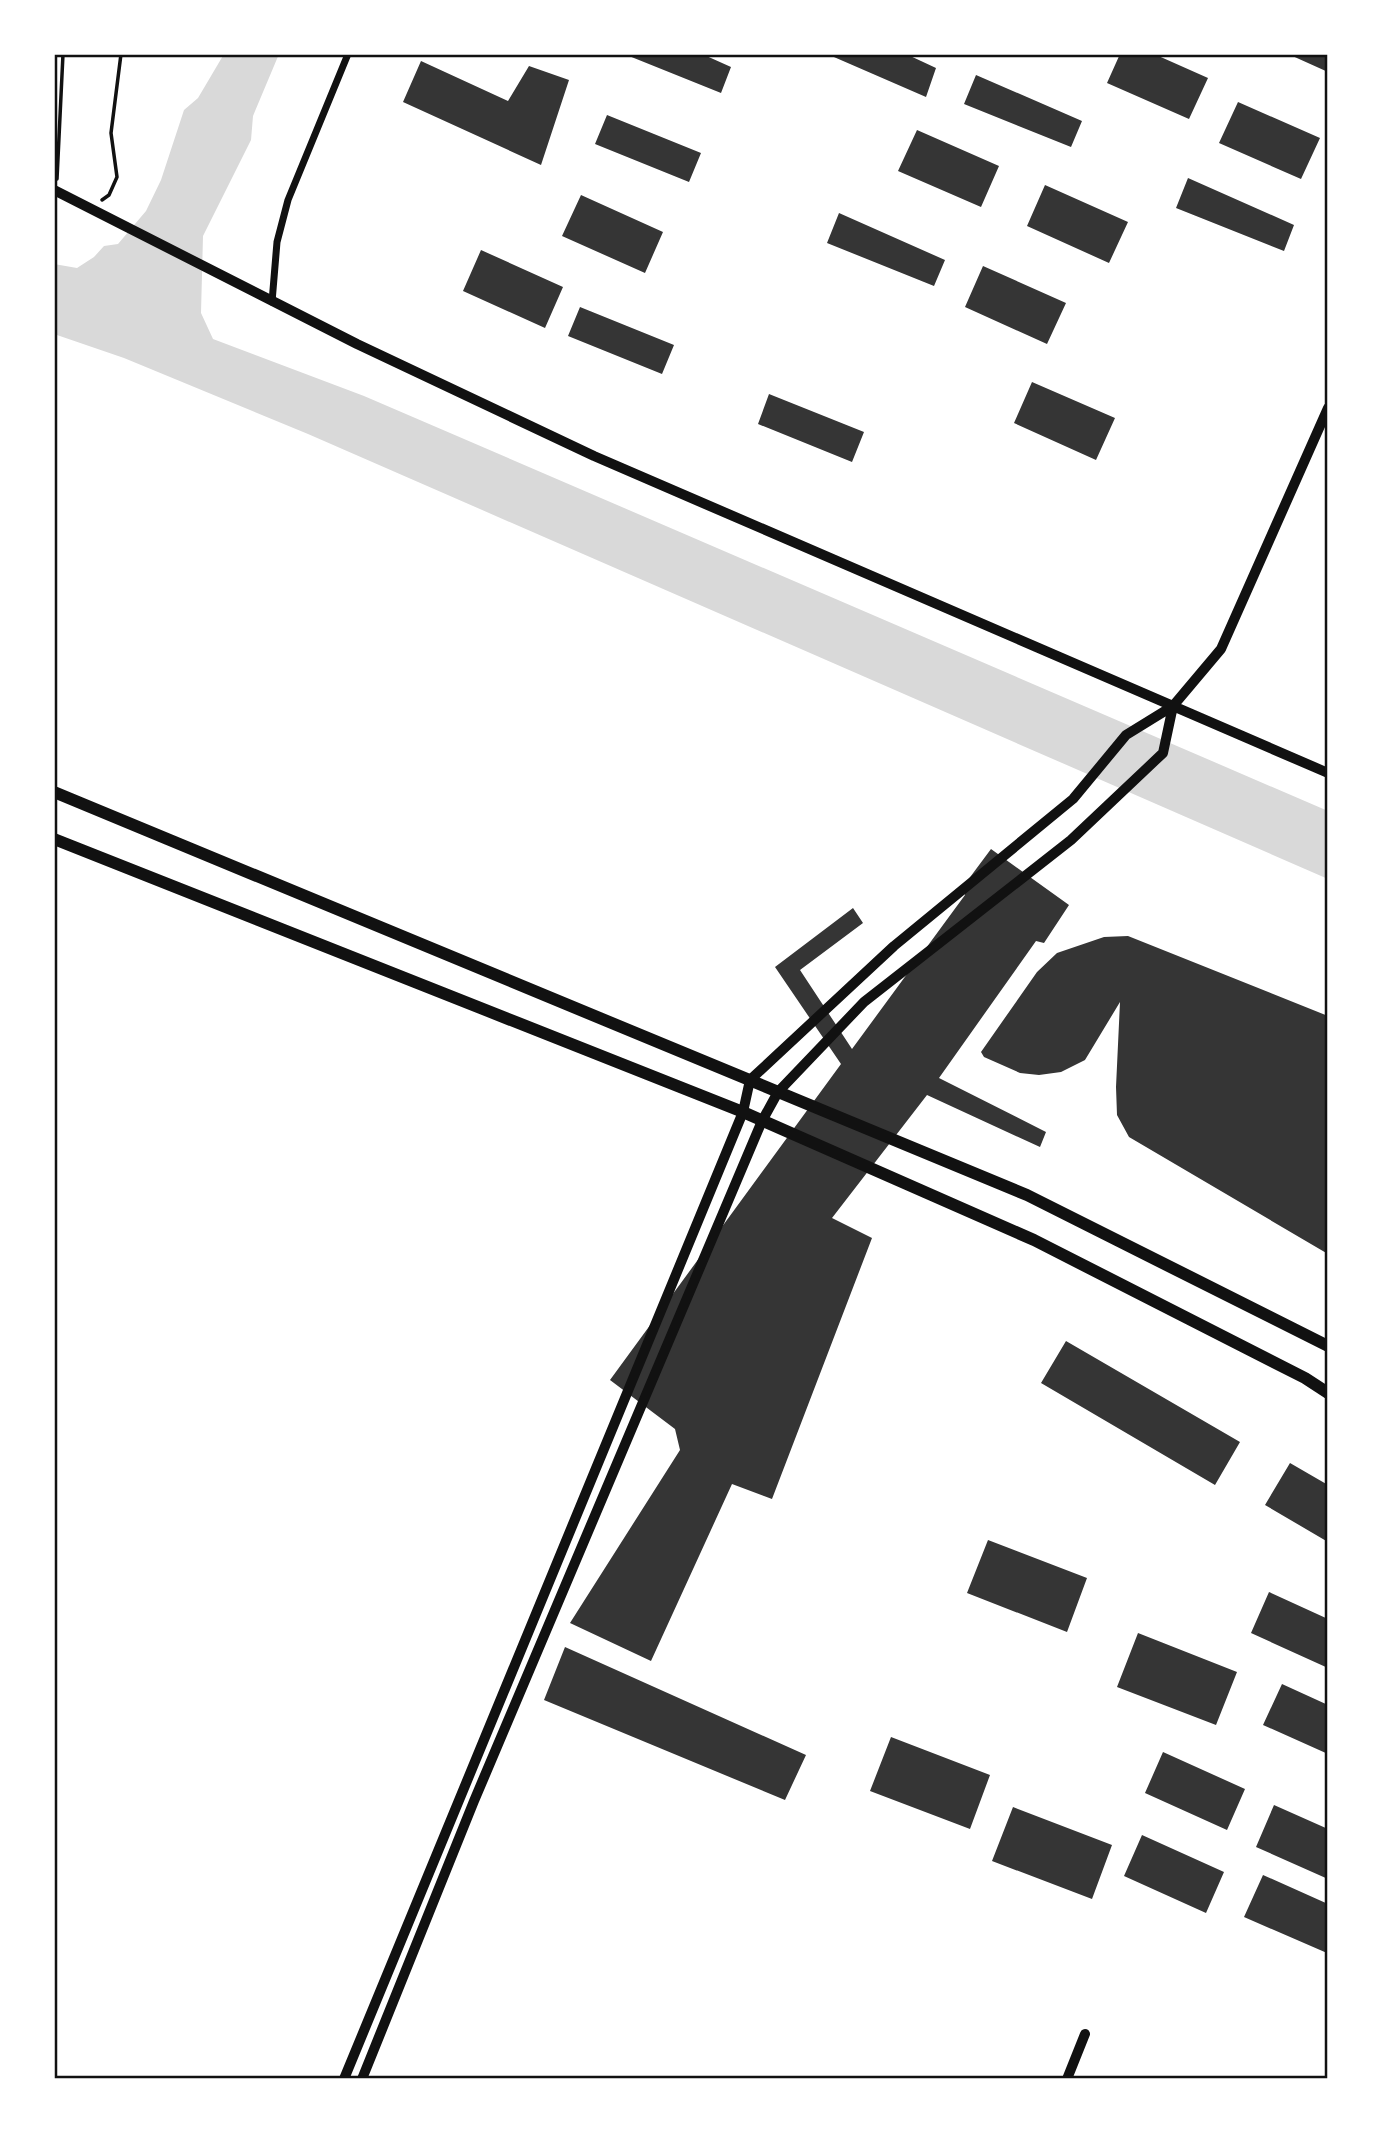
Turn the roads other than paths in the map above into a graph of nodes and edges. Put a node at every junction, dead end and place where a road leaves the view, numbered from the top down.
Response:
1 (348, 54) edge
2 (55, 190) edge
3 (272, 302) junction
4 (1328, 408) edge
5 (1173, 706) junction
6 (1328, 773) edge
7 (54, 792) edge
8 (54, 839) edge
9 (750, 1080) junction
10 (778, 1092) junction
11 (743, 1112) junction
12 (762, 1121) junction
13 (1328, 1346) edge
14 (1328, 1393) edge
15 (1086, 2034) dead end
16 (344, 2079) edge
17 (362, 2079) edge
18 (1067, 2079) edge

1 - 3 street
2 - 3 street
3 - 5 street
4 - 5 street
5 - 6 street
5 - 9 street
5 - 10 street
7 - 9 main road
8 - 11 main road
9 - 10 main road
9 - 11 street
10 - 12 street
10 - 13 main road
11 - 12 main road
11 - 16 street
12 - 14 main road
12 - 17 street
15 - 18 street

